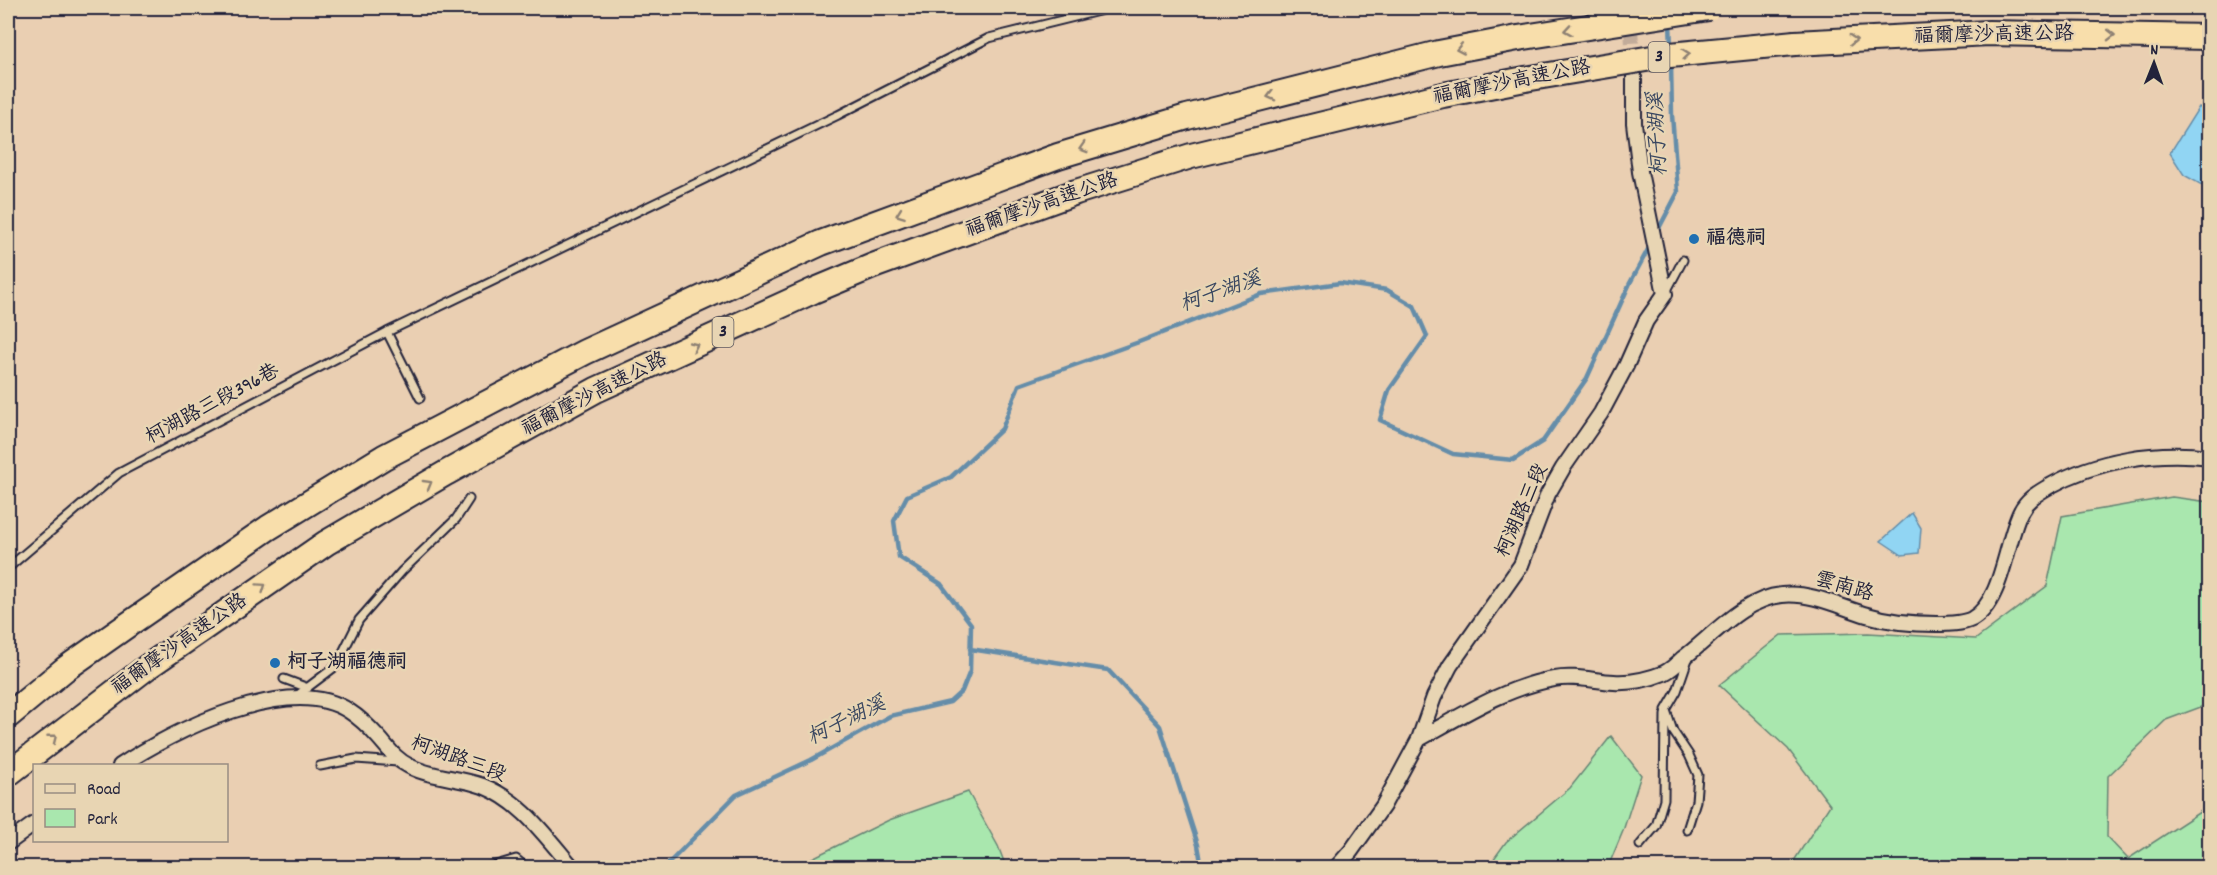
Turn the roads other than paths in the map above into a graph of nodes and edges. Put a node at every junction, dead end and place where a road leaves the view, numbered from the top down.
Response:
1 (1111, 8) edge
2 (1709, 8) edge
3 (2210, 37) edge
4 (1634, 77) tunnel mouth
5 (1683, 260) dead end
6 (1665, 294) junction
7 (387, 332) junction
8 (420, 398) dead end
9 (2210, 457) edge
10 (469, 499) dead end
11 (8, 568) edge
12 (1690, 654) junction
13 (284, 679) dead end
14 (308, 688) junction
15 (295, 698) junction
16 (1666, 710) junction
17 (8, 716) edge
18 (1419, 739) junction
19 (401, 762) junction
20 (122, 764) edge
21 (320, 766) dead end
22 (8, 774) edge
23 (33, 825) edge
24 (1687, 830) dead end
25 (8, 843) edge
26 (1640, 845) dead end
27 (1340, 866) edge
28 (486, 867) edge
29 (527, 867) edge
30 (573, 867) edge

1 - 7 lane, 柯湖路三段396巷
2 -> 17 highway, 福爾摩沙高速公路 / 3, bridge
22 -> 3 highway, 福爾摩沙高速公路 / 3, bridge
4 - 6 street
5 - 6 lane
6 - 18 street, 柯湖路三段
7 - 8 lane
7 - 11 lane, 柯湖路三段396巷
9 - 12 street, 雲南路
10 - 14 lane
12 - 16 lane
12 - 18 street, 雲南路
13 - 14 lane
14 - 15 lane
15 - 19 street, 柯湖路三段
15 - 20 street, 柯湖路三段
16 - 24 lane
16 - 26 lane
18 - 27 street, 柯湖路三段
19 - 21 lane
19 - 30 street, 柯湖路三段
23 - 25 street
28 - 29 lane

